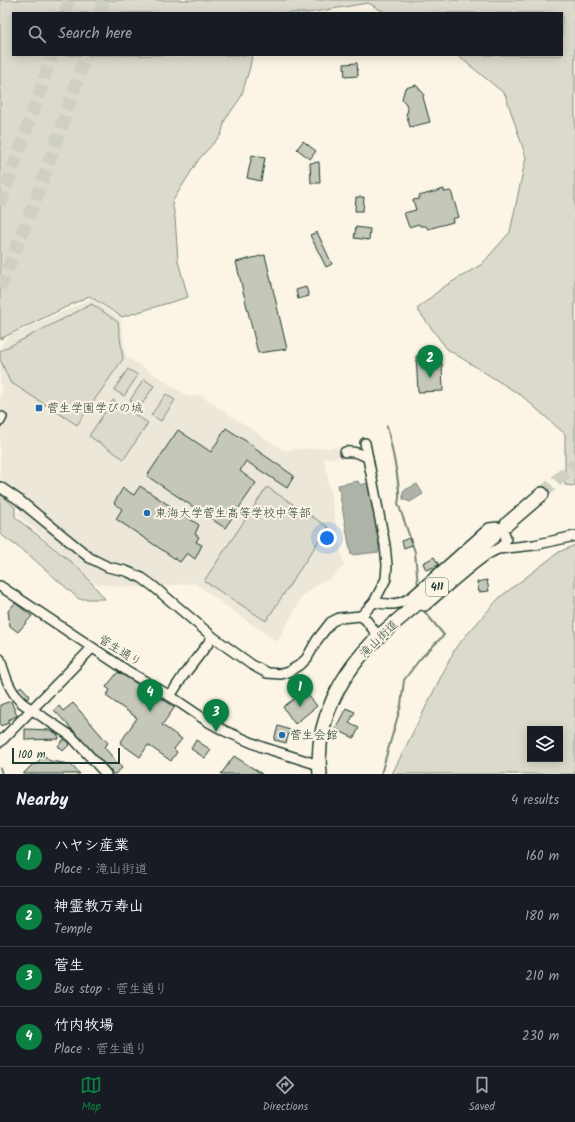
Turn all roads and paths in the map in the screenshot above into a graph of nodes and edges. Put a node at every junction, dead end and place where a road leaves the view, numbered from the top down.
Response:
1 (365, 443) dead end
2 (345, 452) dead end
3 (368, 458) junction
4 (0, 487) edge
5 (542, 494) tunnel mouth
6 (507, 524) dead end
7 (494, 536) dead end
8 (575, 536) edge
9 (498, 549) junction
10 (0, 586) edge
11 (374, 602) junction
12 (416, 604) junction
13 (361, 616) junction
14 (379, 636) junction
15 (213, 637) junction
16 (92, 648) junction
17 (0, 659) edge
18 (170, 696) junction
19 (32, 710) junction
20 (1, 741) edge
21 (320, 769) edge
22 (106, 774) edge

1 - 3 street
2 - 3 street
3 - 11 street
4 - 15 street
5 - 6 highway
7 - 12 highway, 滝山街道 / 411
8 - 9 street
9 - 11 street
9 - 12 street
10 - 16 street, 菅生通り
11 - 13 street
12 - 14 highway, 滝山街道 / 411
13 - 14 street
13 - 15 street
14 - 21 highway, 滝山街道 / 411
15 - 18 street
16 - 18 street, 菅生通り
16 - 19 street
17 - 19 street
18 - 21 street, 菅生通り
19 - 20 street
19 - 22 street

